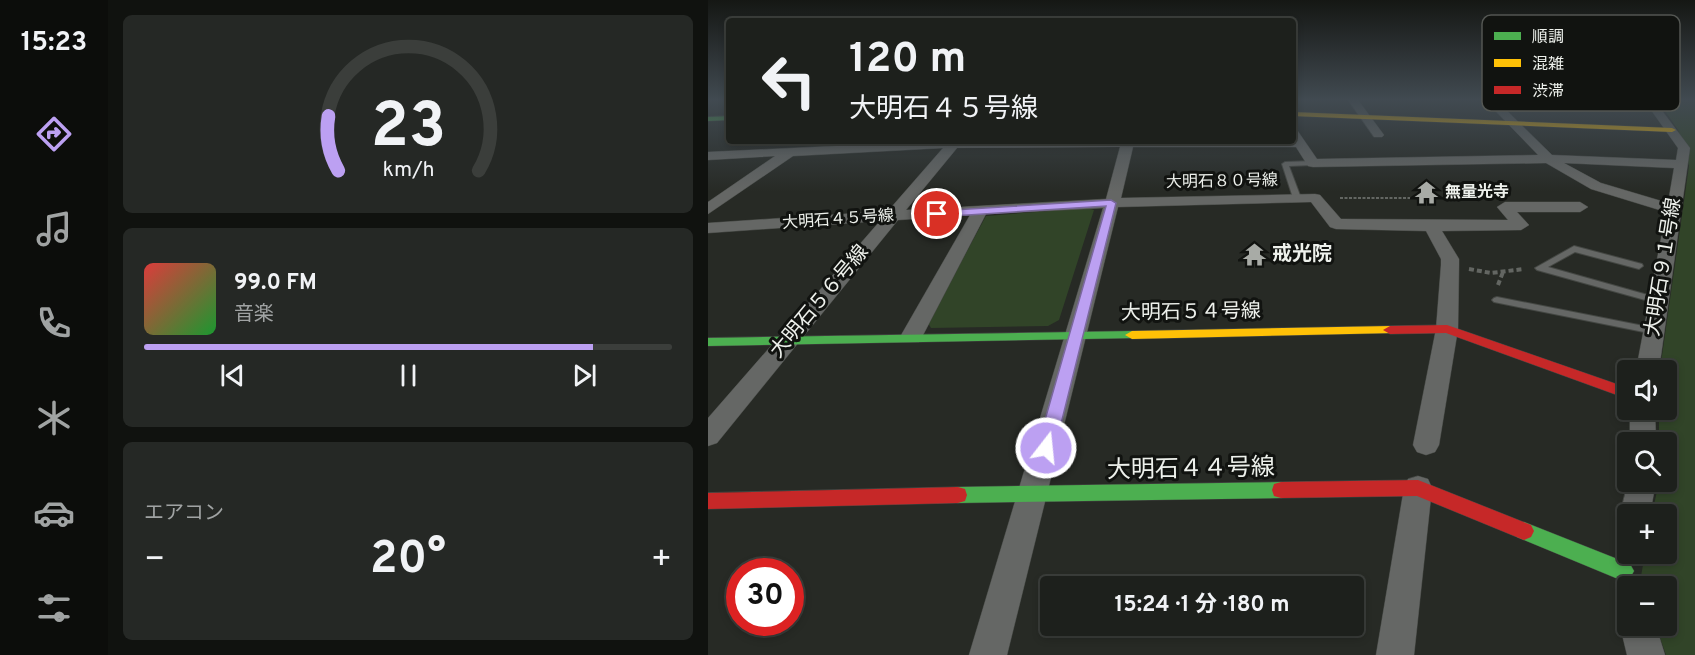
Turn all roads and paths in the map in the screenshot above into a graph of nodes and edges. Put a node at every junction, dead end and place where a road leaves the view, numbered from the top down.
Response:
1 (1672, 130) edge
2 (1375, 131) edge
3 (1522, 131) edge
4 (1378, 135) dead end
5 (1296, 136) edge
6 (1296, 143) edge
7 (1300, 143) junction
8 (937, 144) edge
9 (954, 144) edge
10 (1127, 144) edge
11 (790, 152) junction
12 (708, 156) edge
13 (1551, 159) junction
14 (1313, 163) junction
15 (1680, 165) junction
16 (1297, 198) junction
17 (1315, 198) junction
18 (1417, 198) dead end
19 (1111, 203) junction
20 (1580, 207) dead end
21 (708, 209) edge
22 (1673, 209) junction
23 (980, 211) junction
24 (894, 216) junction
25 (1431, 226) junction
26 (708, 228) edge
27 (1450, 265) junction
28 (1639, 266) dead end
29 (1540, 268) junction
30 (1497, 300) dead end
31 (1659, 302) junction
32 (1447, 329) junction
33 (1654, 332) junction
34 (1078, 334) junction
35 (911, 337) junction
36 (788, 340) junction
37 (708, 342) edge
38 (1650, 360) edge
39 (1617, 390) edge
40 (708, 436) edge
41 (1426, 445) dead end
42 (1418, 488) junction
43 (1033, 494) junction
44 (708, 501) edge
45 (1626, 570) edge
46 (1641, 636) edge
47 (988, 655) edge
48 (1395, 655) edge
49 (1646, 655) edge

1 - 15 street, 大明石９１号線
2 - 4 street
3 - 13 street
5 - 7 street
6 - 7 street
7 - 14 street
8 - 11 street
9 - 24 street, 大明石５６号線
10 - 19 street
11 - 12 street
11 - 21 street
13 - 14 street, 大明石８０号線
13 - 15 street, 大明石８０号線
13 - 22 street
14 - 16 lane, 大明石８０号線
15 - 22 street, 大明石９１号線
16 - 17 street
16 - 19 street, 大明石８０号線
17 - 18 path
17 - 25 street
19 - 23 street, 大明石４５号線
19 - 34 street
20 - 25 street
22 - 31 street, 大明石９１号線
23 - 24 street, 大明石４５号線
23 - 35 street
24 - 26 street, 大明石４５号線
24 - 36 street, 大明石５６号線
25 - 27 street
27 - 29 path
27 - 32 street
28 - 29 lane
29 - 31 lane
30 - 33 lane
31 - 33 street, 大明石９１号線
32 - 34 street, 大明石５４号線
32 - 39 street, 大明石５４号線
32 - 41 street
33 - 38 street, 大明石９１号線
34 - 35 street, 大明石５４号線
34 - 43 street
35 - 36 street, 大明石５４号線
36 - 37 street, 大明石５４号線
36 - 40 street, 大明石５６号線
42 - 43 street, 大明石４４号線
42 - 45 street, 大明石４４号線
42 - 48 street
43 - 44 street, 大明石４４号線
43 - 47 street
46 - 49 street

